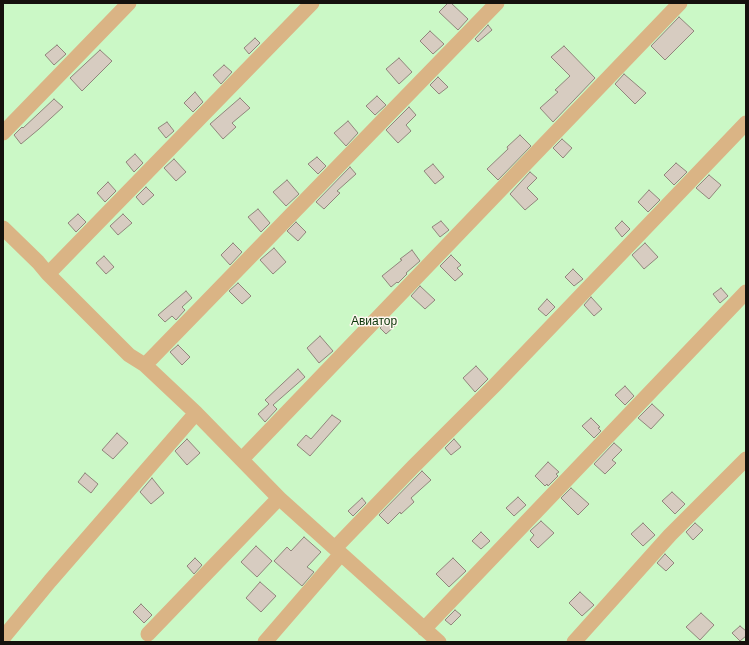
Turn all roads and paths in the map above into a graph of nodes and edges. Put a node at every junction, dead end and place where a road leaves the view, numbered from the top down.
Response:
1 (129, 3) edge
2 (312, 3) edge
3 (497, 3) edge
4 (680, 3) edge
5 (746, 123) edge
6 (3, 133) edge
7 (3, 228) edge
8 (48, 274) junction
9 (746, 292) edge
10 (145, 365) junction
11 (196, 413) junction
12 (242, 459) junction
13 (746, 459) edge
14 (279, 498) junction
15 (338, 551) junction
16 (424, 629) junction
17 (148, 634) dead end
18 (3, 638) edge
19 (265, 642) edge
20 (439, 642) edge
21 (574, 642) edge

1 - 6 street
2 - 8 street
3 - 10 street
4 - 12 street
5 - 15 street
7 - 8 street
8 - 10 street
9 - 16 street
10 - 11 street
11 - 12 street
11 - 18 street
12 - 14 street
13 - 21 street
14 - 15 street
14 - 17 street
15 - 16 street
15 - 19 street
16 - 20 street

